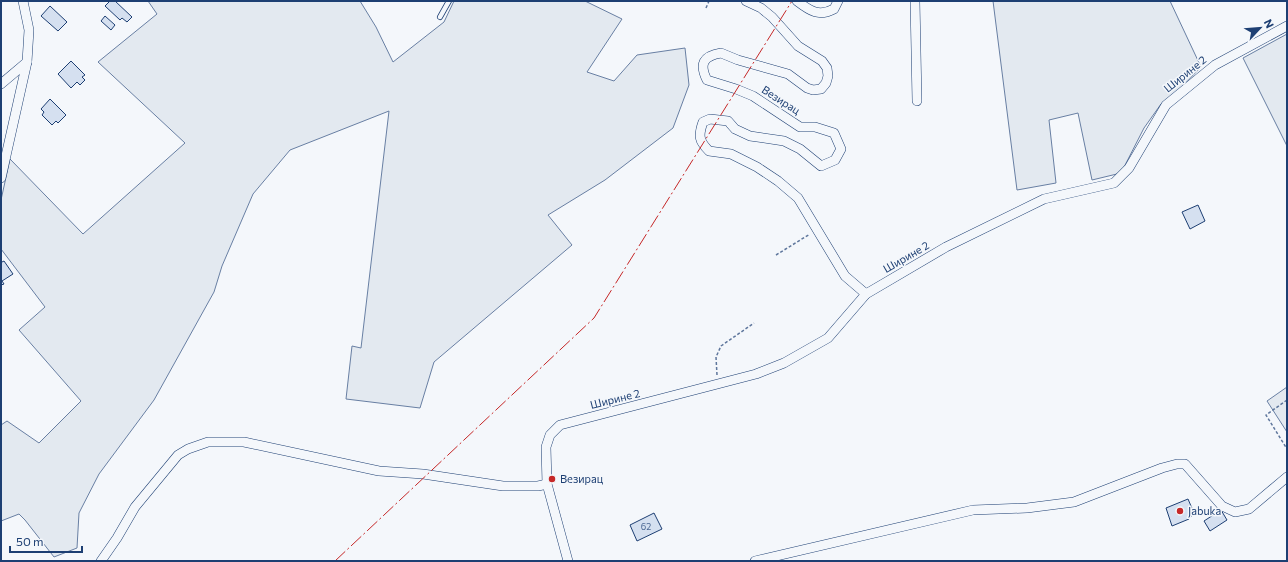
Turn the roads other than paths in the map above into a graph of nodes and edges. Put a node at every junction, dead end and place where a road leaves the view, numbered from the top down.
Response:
1 (23, 1) edge
2 (449, 1) edge
3 (746, 1) edge
4 (797, 1) edge
5 (838, 1) edge
6 (915, 1) edge
7 (440, 18) dead end
8 (1287, 26) edge
9 (27, 62) junction
10 (1, 84) edge
11 (917, 101) dead end
12 (1, 176) edge
13 (866, 294) junction
14 (1287, 477) edge
15 (547, 484) junction
16 (101, 561) edge
17 (568, 561) edge
18 (755, 561) edge

1 - 9 street
2 - 7 lane
3 - 13 street, Везирац
4 - 5 street
6 - 11 street
8 - 13 street, Ширине 2
9 - 10 street
9 - 12 street
13 - 15 street, Ширине 2
14 - 18 street
15 - 16 street
15 - 17 street, Ширине 2

